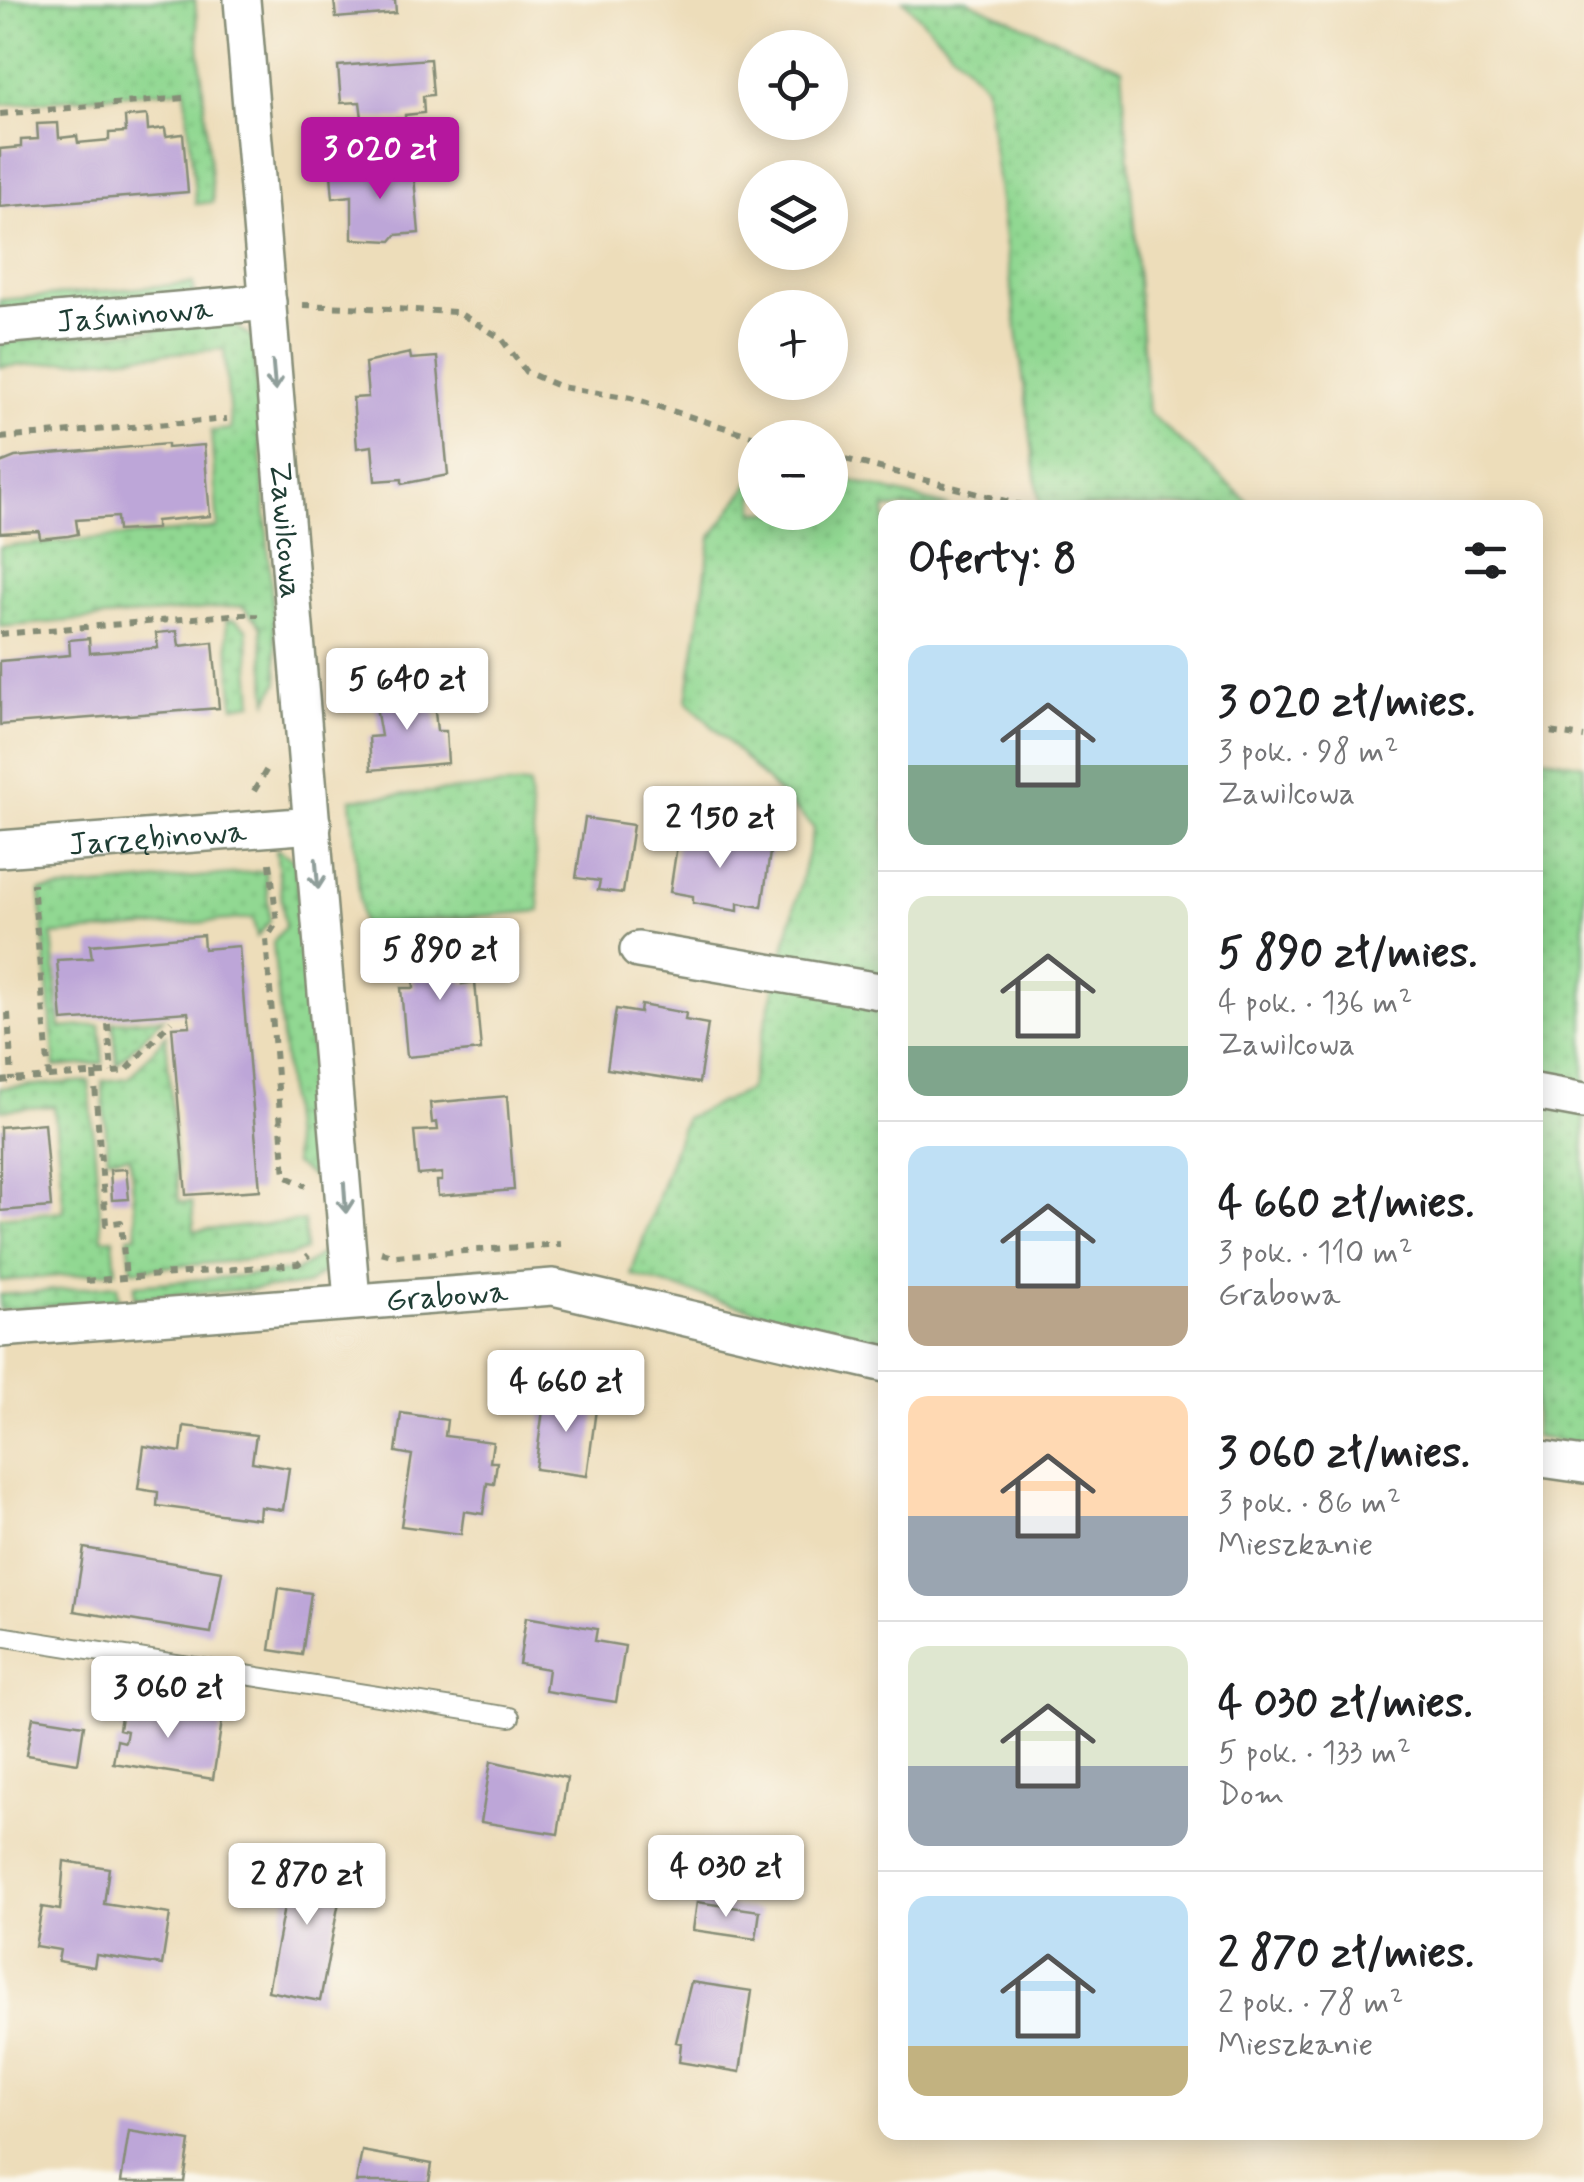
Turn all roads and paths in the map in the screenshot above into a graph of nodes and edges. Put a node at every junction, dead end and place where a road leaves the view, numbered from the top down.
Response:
1 (242, 0) edge
2 (183, 98) dead end
3 (0, 114) edge
4 (268, 302) junction
5 (0, 326) edge
6 (227, 419) dead end
7 (738, 432) edge
8 (0, 438) edge
9 (848, 460) edge
10 (1002, 500) edge
11 (1543, 731) edge
12 (1584, 738) edge
13 (313, 825) junction
14 (0, 850) edge
15 (32, 882) dead end
16 (638, 950) dead end
17 (878, 991) edge
18 (8, 1013) dead end
19 (171, 1021) dead end
20 (108, 1024) dead end
21 (112, 1072) junction
22 (94, 1073) junction
23 (49, 1077) junction
24 (12, 1080) junction
25 (0, 1081) edge
26 (1543, 1093) edge
27 (1584, 1101) edge
28 (347, 1237) junction
29 (561, 1244) dead end
30 (126, 1278) junction
31 (72, 1282) dead end
32 (352, 1300) junction
33 (130, 1317) junction
34 (0, 1329) edge
35 (878, 1362) edge
36 (1543, 1459) edge
37 (1584, 1465) edge
38 (0, 1636) edge
39 (510, 1718) dead end

1 - 4 street, Zawilcowa
2 - 3 path
4 - 5 street, Jaśminowa
4 - 7 path
4 -> 13 street, Zawilcowa
6 - 8 path
9 - 10 path
11 - 12 path
13 - 14 street, Jarzębinowa
13 -> 28 street, Zawilcowa
15 - 23 path
16 - 17 street
18 - 24 path
19 - 21 path
20 - 21 path
21 - 22 path
22 - 23 path
22 - 30 path
23 - 24 path
24 - 25 path
26 - 27 street
28 - 29 path
28 - 30 path
28 - 32 street, Zawilcowa
30 - 31 path
30 - 33 path
32 - 33 street, Grabowa
32 - 35 street, Grabowa
33 - 34 street, Grabowa
36 - 37 street
38 - 39 lane

